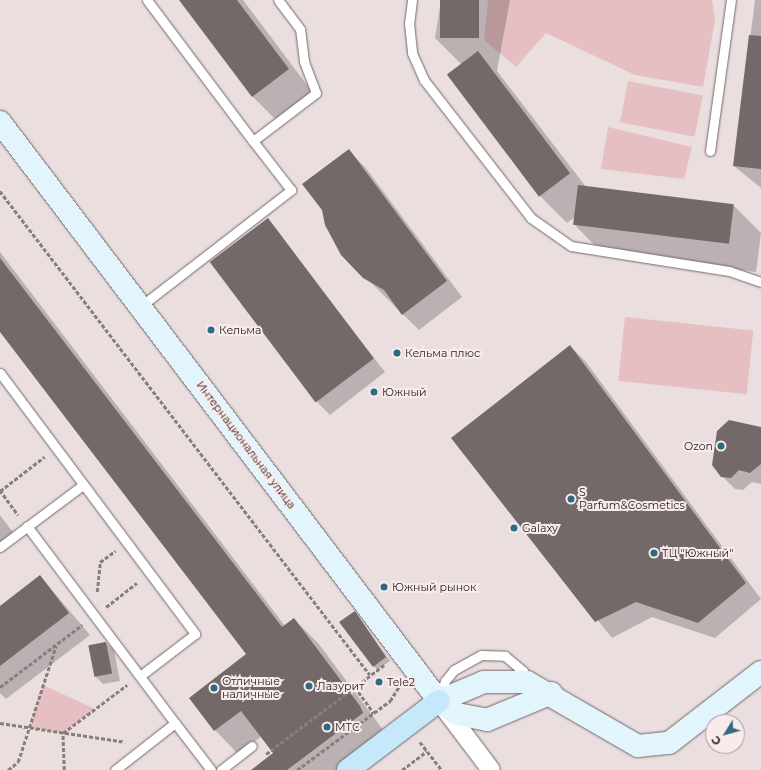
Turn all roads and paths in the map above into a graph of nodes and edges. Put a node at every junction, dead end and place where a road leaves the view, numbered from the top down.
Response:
1 (148, 0) edge
2 (278, 0) edge
3 (412, 0) edge
4 (731, 0) edge
5 (0, 122) edge
6 (253, 140) junction
7 (710, 151) dead end
8 (0, 191) edge
9 (761, 282) edge
10 (141, 306) junction
11 (0, 373) edge
12 (56, 448) junction
13 (83, 485) junction
14 (0, 490) edge
15 (27, 526) junction
16 (126, 542) junction
17 (0, 547) edge
18 (149, 574) junction
19 (94, 616) junction
20 (56, 645) junction
21 (386, 663) dead end
22 (761, 672) edge
23 (370, 675) junction
24 (140, 676) junction
25 (405, 678) dead end
26 (527, 682) junction
27 (0, 687) edge
28 (355, 687) junction
29 (552, 693) junction
30 (438, 701) junction
31 (522, 703) junction
32 (374, 713) junction
33 (0, 723) edge
34 (175, 723) junction
35 (406, 725) junction
36 (29, 728) junction
37 (63, 733) junction
38 (147, 745) junction
39 (252, 746) dead end
40 (427, 751) junction
41 (264, 756) dead end
42 (8, 770) edge
43 (64, 770) edge
44 (115, 770) edge
45 (211, 770) edge
46 (220, 770) edge
47 (297, 770) edge
48 (348, 770) edge
49 (402, 770) edge
50 (442, 770) edge
51 (491, 770) edge

1 - 6 lane
2 - 6 lane
3 - 9 lane
4 - 7 lane
5 - 10 main road, Интернациональная улица
6 - 10 lane
8 - 23 path
10 - 30 main road, Интернациональная улица
11 - 12 lane
12 - 13 lane
12 - 14 path
13 - 15 lane
13 - 16 lane
14 - 15 path
15 - 17 lane
15 - 19 lane
16 - 18 lane
16 - 19 path
18 - 19 path
18 - 24 lane
19 - 20 path
19 - 24 lane
20 - 27 path
20 - 36 path
21 - 23 path
22 - 29 main road
23 - 28 path
24 - 34 lane
24 - 37 path
25 - 32 path
26 - 29 main road
26 - 30 main road
26 - 31 lane
28 - 32 path
28 - 41 path
29 - 31 main road
30 - 31 main road
30 - 35 main road
30 - 51 street, Интернациональная улица
32 - 47 path
33 - 36 path
34 - 38 lane
34 - 45 lane
35 - 40 path
35 - 48 main road
36 - 37 path
36 - 42 path
37 - 38 path
37 - 43 path
38 - 44 lane
39 - 46 lane
40 - 49 path
40 - 50 path

